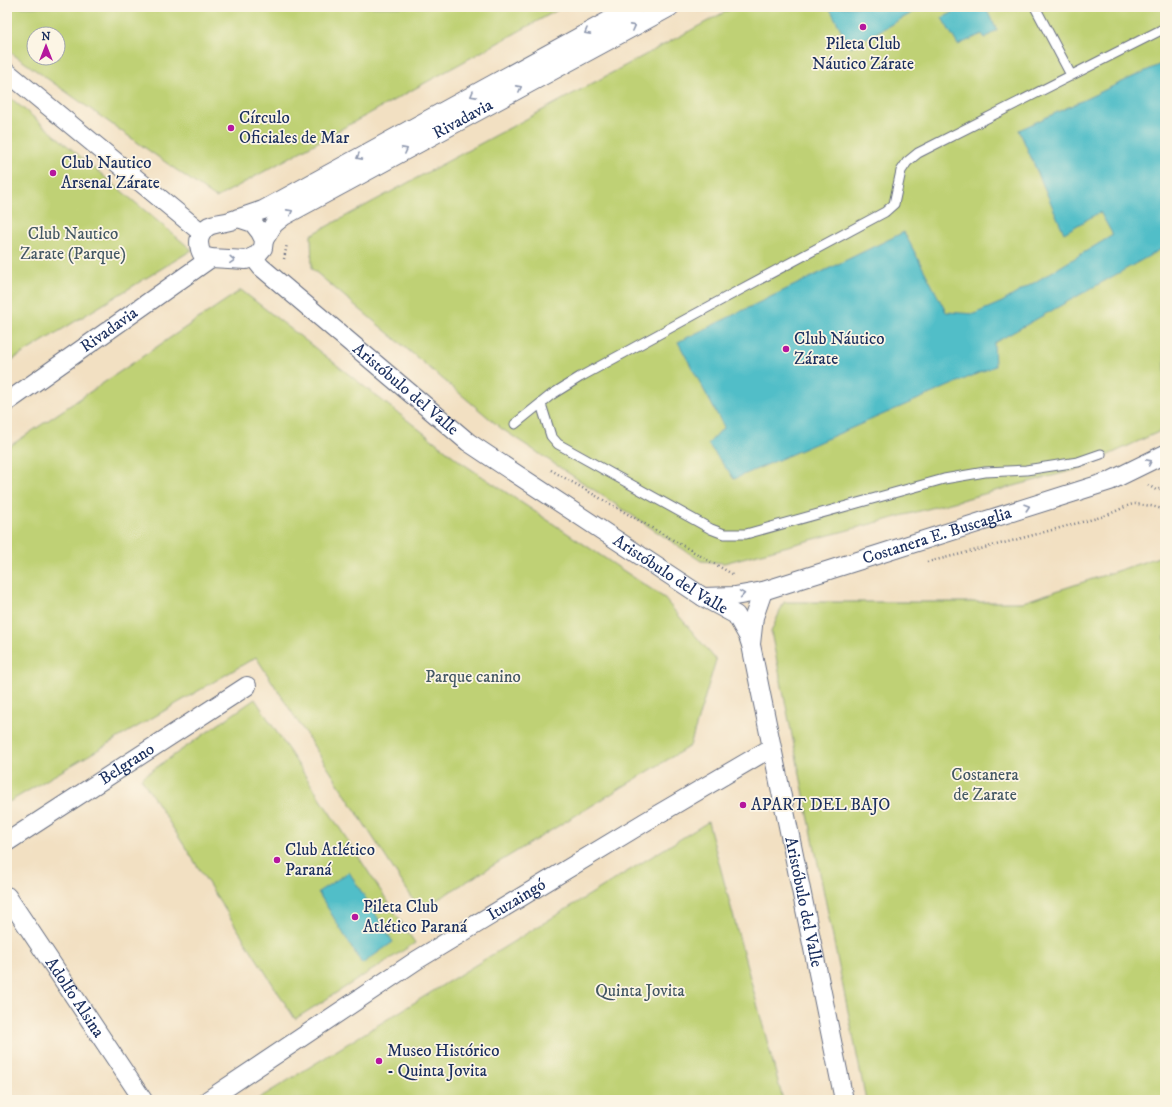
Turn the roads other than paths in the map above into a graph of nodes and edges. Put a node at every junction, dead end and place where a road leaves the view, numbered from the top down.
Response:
1 (634, 7) edge
2 (670, 7) edge
3 (1035, 7) edge
4 (1165, 28) edge
5 (7, 72) edge
6 (1071, 76) junction
7 (238, 218) junction
8 (202, 233) junction
9 (264, 240) junction
10 (253, 257) junction
11 (211, 258) junction
12 (7, 402) edge
13 (541, 404) junction
14 (515, 424) dead end
15 (1101, 454) dead end
16 (1165, 454) edge
17 (763, 591) junction
18 (703, 597) junction
19 (751, 645) junction
20 (247, 686) dead end
21 (771, 748) junction
22 (7, 842) edge
23 (7, 896) edge
24 (143, 1100) edge
25 (208, 1100) edge
26 (844, 1100) edge

1 -> 7 street, Rivadavia
9 -> 2 street, Rivadavia
3 - 6 lane
4 - 6 lane
5 - 8 street
6 - 13 lane
7 - 8 street, Rivadavia
7 - 9 street
8 - 11 street
9 - 10 street, Rivadavia
11 -> 10 street
10 - 18 street, Aristóbulo del Valle
11 - 12 street, Rivadavia
13 - 14 lane
13 - 15 lane
17 -> 16 street, Costanera E. Buscaglia
18 -> 17 street, Costanera E. Buscaglia
17 - 19 street
18 - 19 street, Aristóbulo del Valle
19 - 21 street, Aristóbulo del Valle
20 - 22 street, Belgrano
21 - 25 street, Ituzaingó
21 - 26 street, Aristóbulo del Valle
23 - 24 street, Adolfo Alsina

